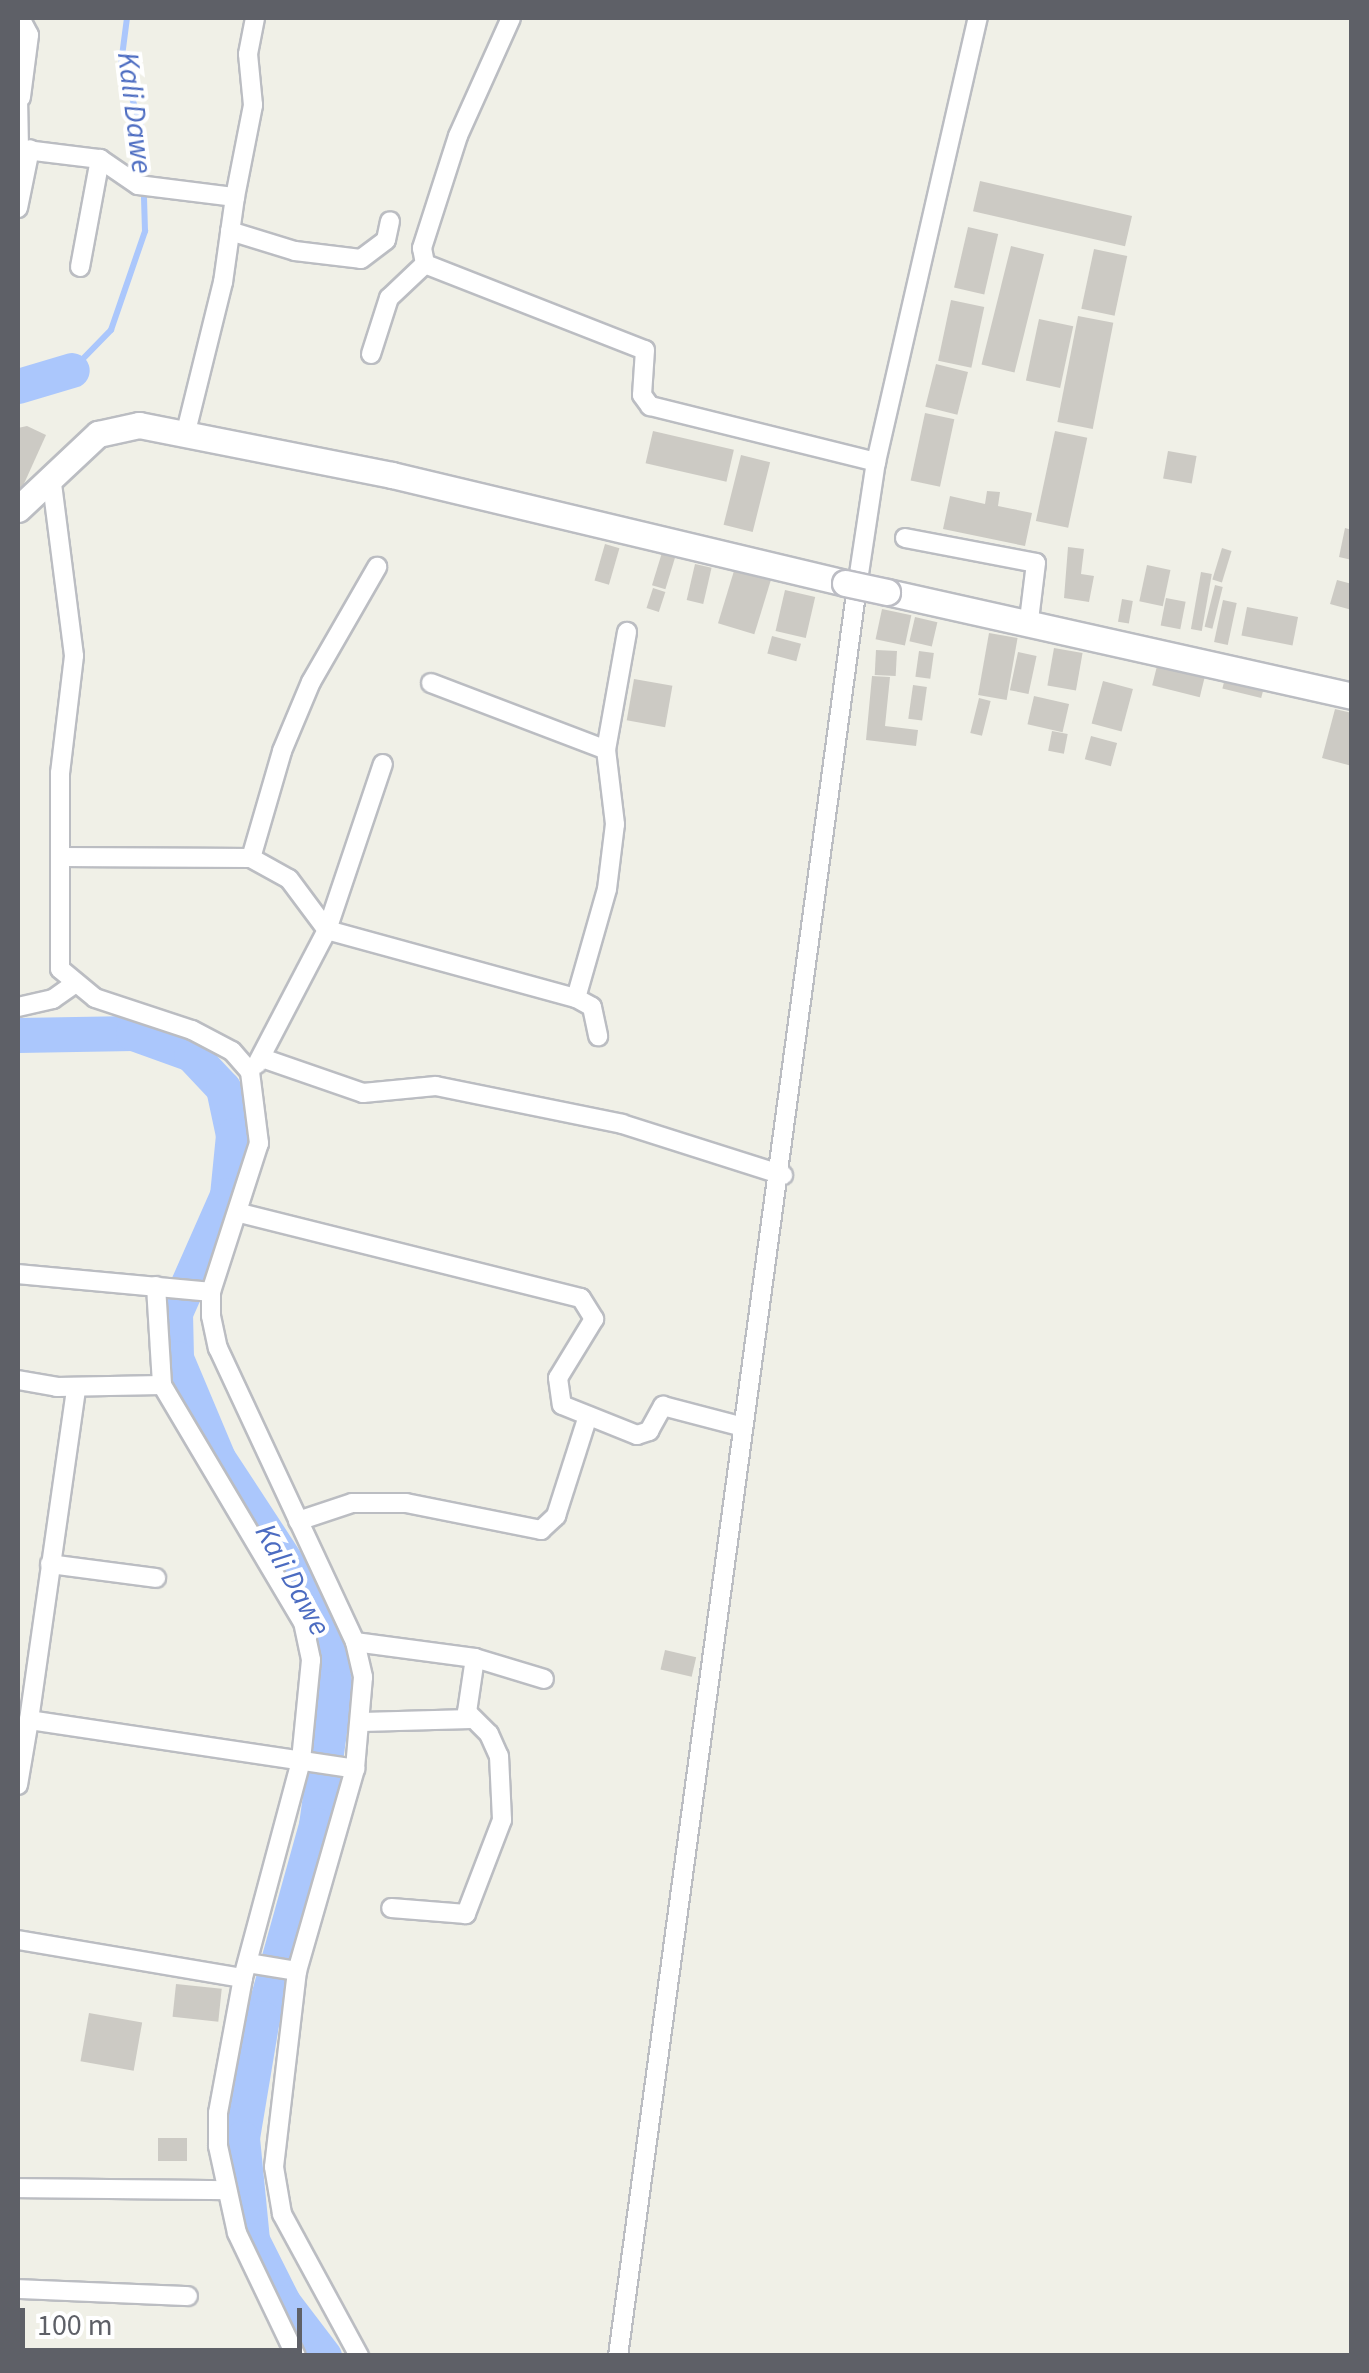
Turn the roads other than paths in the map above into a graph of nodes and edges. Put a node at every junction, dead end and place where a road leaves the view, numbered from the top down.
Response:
1 (20, 18) edge
2 (255, 18) edge
3 (510, 18) edge
4 (978, 18) edge
5 (19, 97) edge
6 (22, 149) edge
7 (100, 159) junction
8 (235, 197) junction
9 (18, 208) edge
10 (390, 221) dead end
11 (230, 231) junction
12 (424, 264) junction
13 (80, 266) dead end
14 (371, 354) dead end
15 (186, 436) junction
16 (876, 462) junction
17 (51, 476) junction
18 (18, 509) edge
19 (905, 538) dead end
20 (377, 567) dead end
21 (1029, 620) junction
22 (627, 632) dead end
23 (431, 684) dead end
24 (1352, 696) edge
25 (606, 750) junction
26 (383, 764) dead end
27 (60, 856) junction
28 (251, 858) junction
29 (327, 930) junction
30 (73, 985) junction
31 (576, 998) junction
32 (18, 1007) edge
33 (598, 1036) dead end
34 (256, 1065) junction
35 (783, 1175) junction
36 (240, 1213) junction
37 (18, 1274) edge
38 (163, 1287) junction
39 (202, 1292) junction
40 (18, 1380) edge
41 (162, 1385) junction
42 (76, 1388) junction
43 (588, 1416) junction
44 (743, 1427) junction
45 (298, 1521) junction
46 (50, 1564) junction
47 (156, 1578) dead end
48 (355, 1642) junction
49 (475, 1658) junction
50 (544, 1679) dead end
51 (471, 1719) junction
52 (30, 1720) junction
53 (362, 1722) junction
54 (310, 1762) junction
55 (348, 1768) junction
56 (18, 1786) edge
57 (391, 1908) dead end
58 (18, 1940) edge
59 (246, 1971) junction
60 (297, 1971) junction
61 (18, 2188) edge
62 (225, 2190) junction
63 (18, 2290) edge
64 (188, 2296) dead end
65 (296, 2356) edge
66 (359, 2356) edge
67 (618, 2356) edge

1 - 5 street
2 - 8 street
3 - 12 street
4 - 16 street
5 - 6 street
6 - 7 street
6 - 9 street
7 - 8 street
7 - 13 street
8 - 11 street
10 - 11 street
11 - 15 street
12 - 14 street
12 - 16 street
15 - 17 main road
15 - 21 main road, bridge
16 - 35 street
17 - 18 main road
17 - 27 street
19 - 21 street
20 - 28 street
21 - 24 main road
22 - 25 street
23 - 25 street
25 - 31 street
26 - 29 street
27 - 28 street
27 - 30 street
28 - 29 street
29 - 31 street
29 - 34 street
30 - 32 street
30 - 34 street
31 - 33 street
34 - 35 street
34 - 36 street
35 - 44 street
36 - 39 street
36 - 43 street
37 - 38 street
38 - 39 street
38 - 41 street
39 - 45 street
40 - 42 street
41 - 42 street
41 - 54 street
42 - 46 street
43 - 44 street
43 - 45 street
44 - 67 street
45 - 48 street
46 - 47 street
46 - 52 street
48 - 49 street
48 - 53 street
49 - 50 street
49 - 51 street
51 - 53 street
51 - 57 street
52 - 54 street
52 - 56 street
53 - 55 street
54 - 55 street
54 - 59 street
55 - 60 street
58 - 59 street
59 - 60 street
59 - 62 street
60 - 66 street
61 - 62 street
62 - 65 street
63 - 64 street

